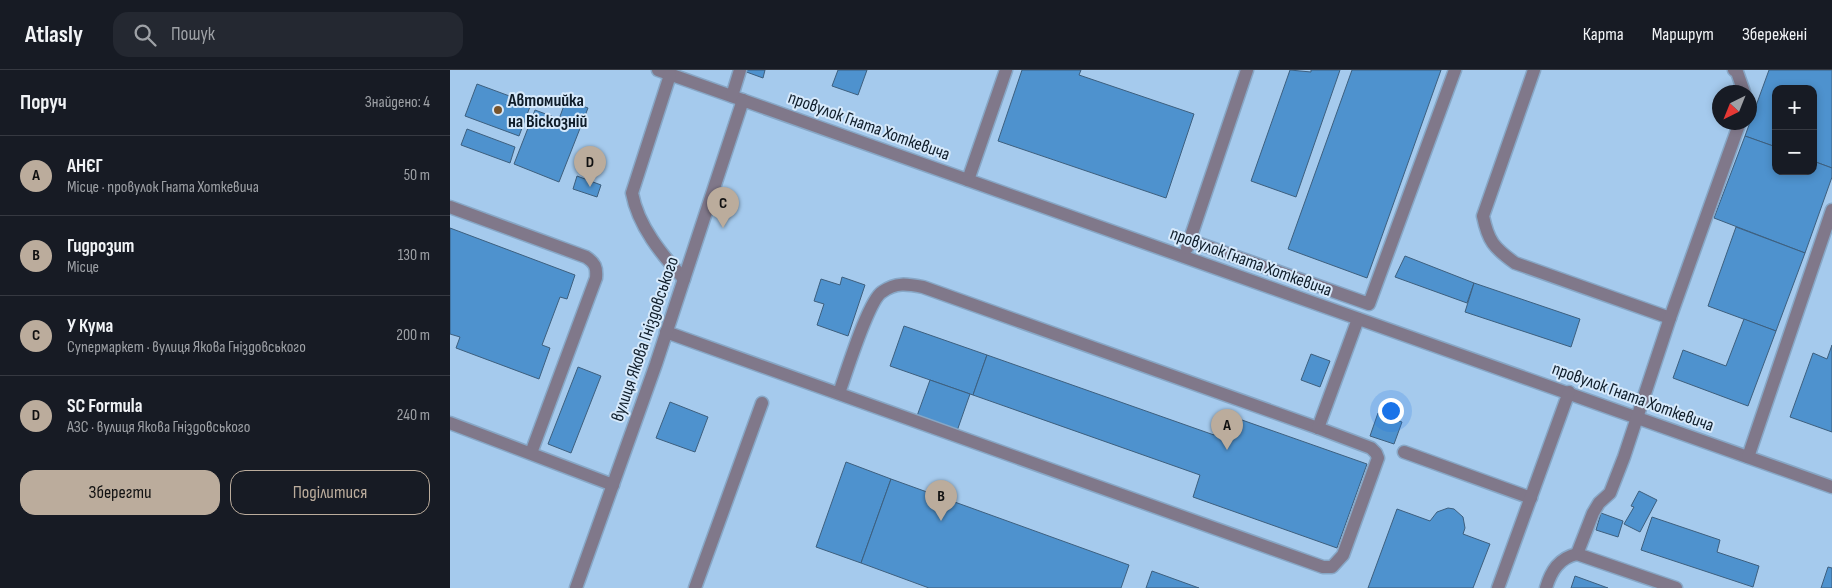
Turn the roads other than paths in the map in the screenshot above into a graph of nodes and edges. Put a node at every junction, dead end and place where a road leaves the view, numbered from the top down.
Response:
1 (740, 70) edge
2 (1006, 70) edge
3 (1247, 70) edge
4 (1455, 70) edge
5 (1534, 70) edge
6 (1734, 70) edge
7 (664, 72) edge
8 (1742, 85) edge
9 (738, 98) junction
10 (1737, 130) edge
11 (968, 180) junction
12 (450, 207) edge
13 (1832, 210) edge
14 (1189, 240) junction
15 (1184, 256) junction
16 (684, 278) junction
17 (1670, 318) junction
18 (1358, 319) junction
19 (666, 332) junction
20 (1569, 392) junction
21 (839, 393) junction
22 (762, 403) dead end
23 (1637, 417) junction
24 (450, 423) edge
25 (1318, 428) junction
26 (1404, 452) dead end
27 (531, 454) junction
28 (1748, 458) junction
29 (613, 485) junction
30 (1832, 487) edge
31 (1530, 498) junction
32 (1577, 554) junction
33 (576, 588) edge
34 (695, 588) edge
35 (1498, 588) edge
36 (1546, 588) edge
37 (1676, 588) edge

1 - 9 street, вулиця Якова Гніздовського
2 - 11 street
3 - 14 street
4 - 14 street
5 - 17 street
6 - 8 street
7 - 9 street, провулок Гната Хоткевича
7 - 16 street
9 - 11 street, провулок Гната Хоткевича
9 - 16 street, вулиця Якова Гніздовського
10 - 17 street
11 - 15 street, провулок Гната Хоткевича
12 - 27 street
13 - 28 street
14 - 15 street
15 - 18 street, провулок Гната Хоткевича
16 - 19 street, вулиця Якова Гніздовського
17 - 23 street
18 - 20 street, провулок Гната Хоткевича
18 - 25 street
19 - 21 street
19 - 29 street, вулиця Якова Гніздовського
20 - 23 street, провулок Гната Хоткевича
20 - 31 street
21 - 25 street
21 - 25 street
22 - 34 street
23 - 28 street, провулок Гната Хоткевича
23 - 32 street
24 - 27 street
26 - 31 street
27 - 29 street
28 - 30 street, провулок Гната Хоткевича
29 - 33 street, вулиця Якова Гніздовського
31 - 35 street
32 - 36 street
32 - 37 street

